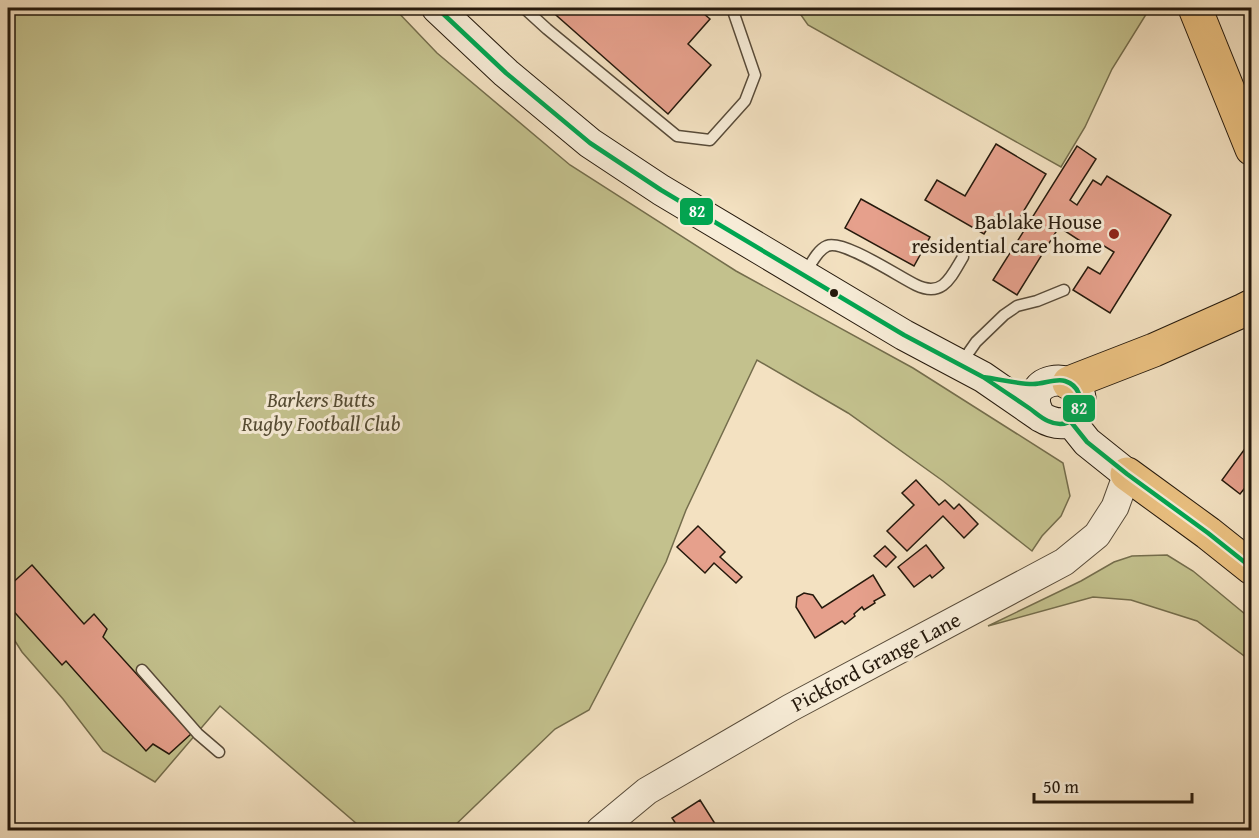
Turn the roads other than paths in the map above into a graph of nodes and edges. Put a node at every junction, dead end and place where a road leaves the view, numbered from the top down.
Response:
1 (437, 8) edge
2 (524, 8) edge
3 (732, 8) edge
4 (1195, 8) edge
5 (1251, 149) edge
6 (963, 257) dead end
7 (804, 275) junction
8 (1064, 290) dead end
9 (1251, 306) edge
10 (972, 371) junction
11 (1056, 384) junction
12 (1041, 417) junction
13 (1071, 422) junction
14 (1127, 474) junction
15 (1251, 568) edge
16 (142, 670) dead end
17 (219, 752) dead end
18 (600, 831) edge

1 - 7 main road
2 - 3 lane
4 - 5 highway
6 - 7 lane
7 - 10 main road
8 - 10 lane
9 - 11 highway
10 - 11 main road
10 - 12 main road
11 - 12 main road
11 - 13 main road
12 - 13 main road
13 - 14 main road
14 - 15 highway
14 - 18 street, Pickford Grange Lane
16 - 17 lane

